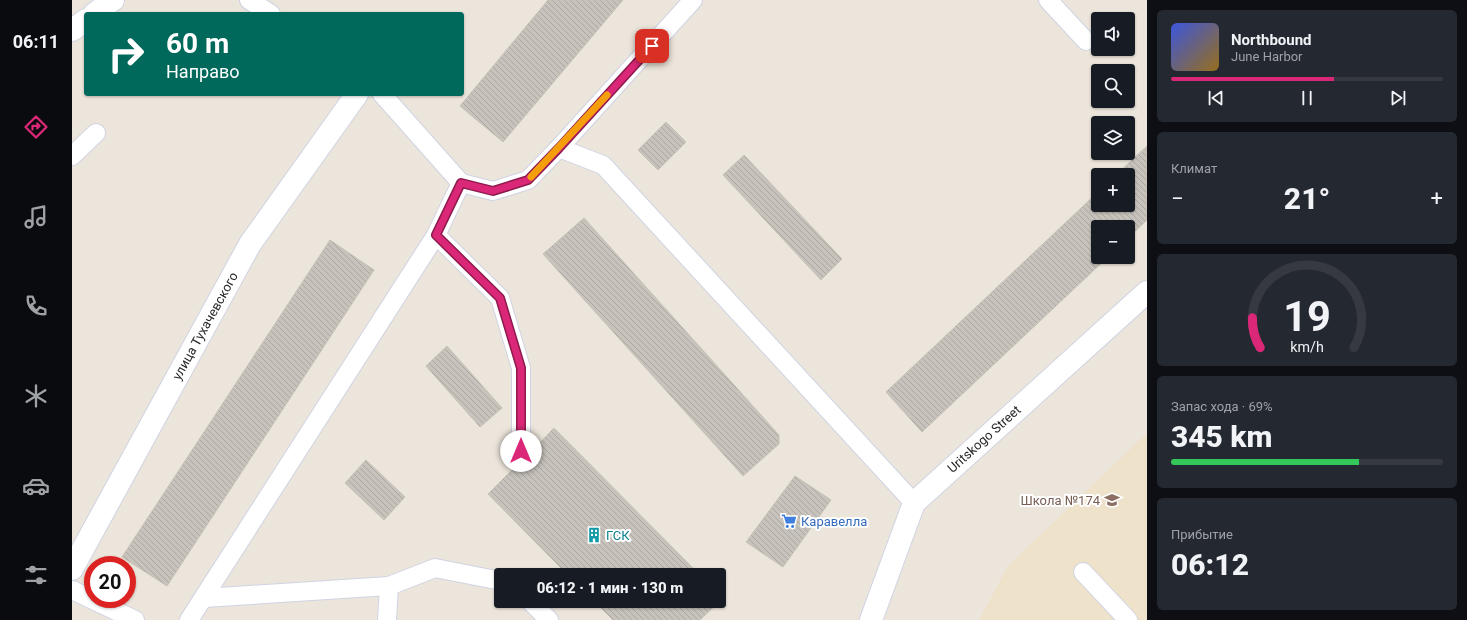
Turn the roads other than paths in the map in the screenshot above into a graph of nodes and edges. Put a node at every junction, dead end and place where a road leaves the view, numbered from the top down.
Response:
1 (113, 0) edge
2 (250, 0) edge
3 (693, 0) edge
4 (1048, 0) edge
5 (97, 12) edge
6 (267, 12) edge
7 (84, 21) edge
8 (72, 30) edge
9 (1086, 41) dead end
10 (356, 96) edge
11 (384, 96) edge
12 (96, 133) dead end
13 (559, 148) junction
14 (72, 156) edge
15 (461, 183) junction
16 (436, 235) junction
17 (1147, 292) edge
18 (521, 451) dead end
19 (914, 503) junction
20 (72, 569) edge
21 (1083, 572) dead end
22 (494, 580) edge
23 (389, 586) junction
24 (72, 590) edge
25 (204, 598) junction
26 (537, 608) edge
27 (135, 620) edge
28 (189, 620) edge
29 (387, 620) edge
30 (549, 620) edge
31 (871, 620) edge
32 (1128, 620) edge

1 - 5 street
2 - 6 lane
3 - 13 lane
4 - 9 lane
7 - 8 street
10 - 20 street, улица Тухачевского
11 - 15 lane
12 - 14 lane
13 - 15 lane
13 - 19 lane
15 - 16 lane
16 - 18 lane
16 - 25 lane
17 - 19 street, Uritskogo Street
19 - 31 street, Uritskogo Street
21 - 32 lane
22 - 23 lane
23 - 25 lane
23 - 29 lane
24 - 27 lane
25 - 28 lane
26 - 30 lane

